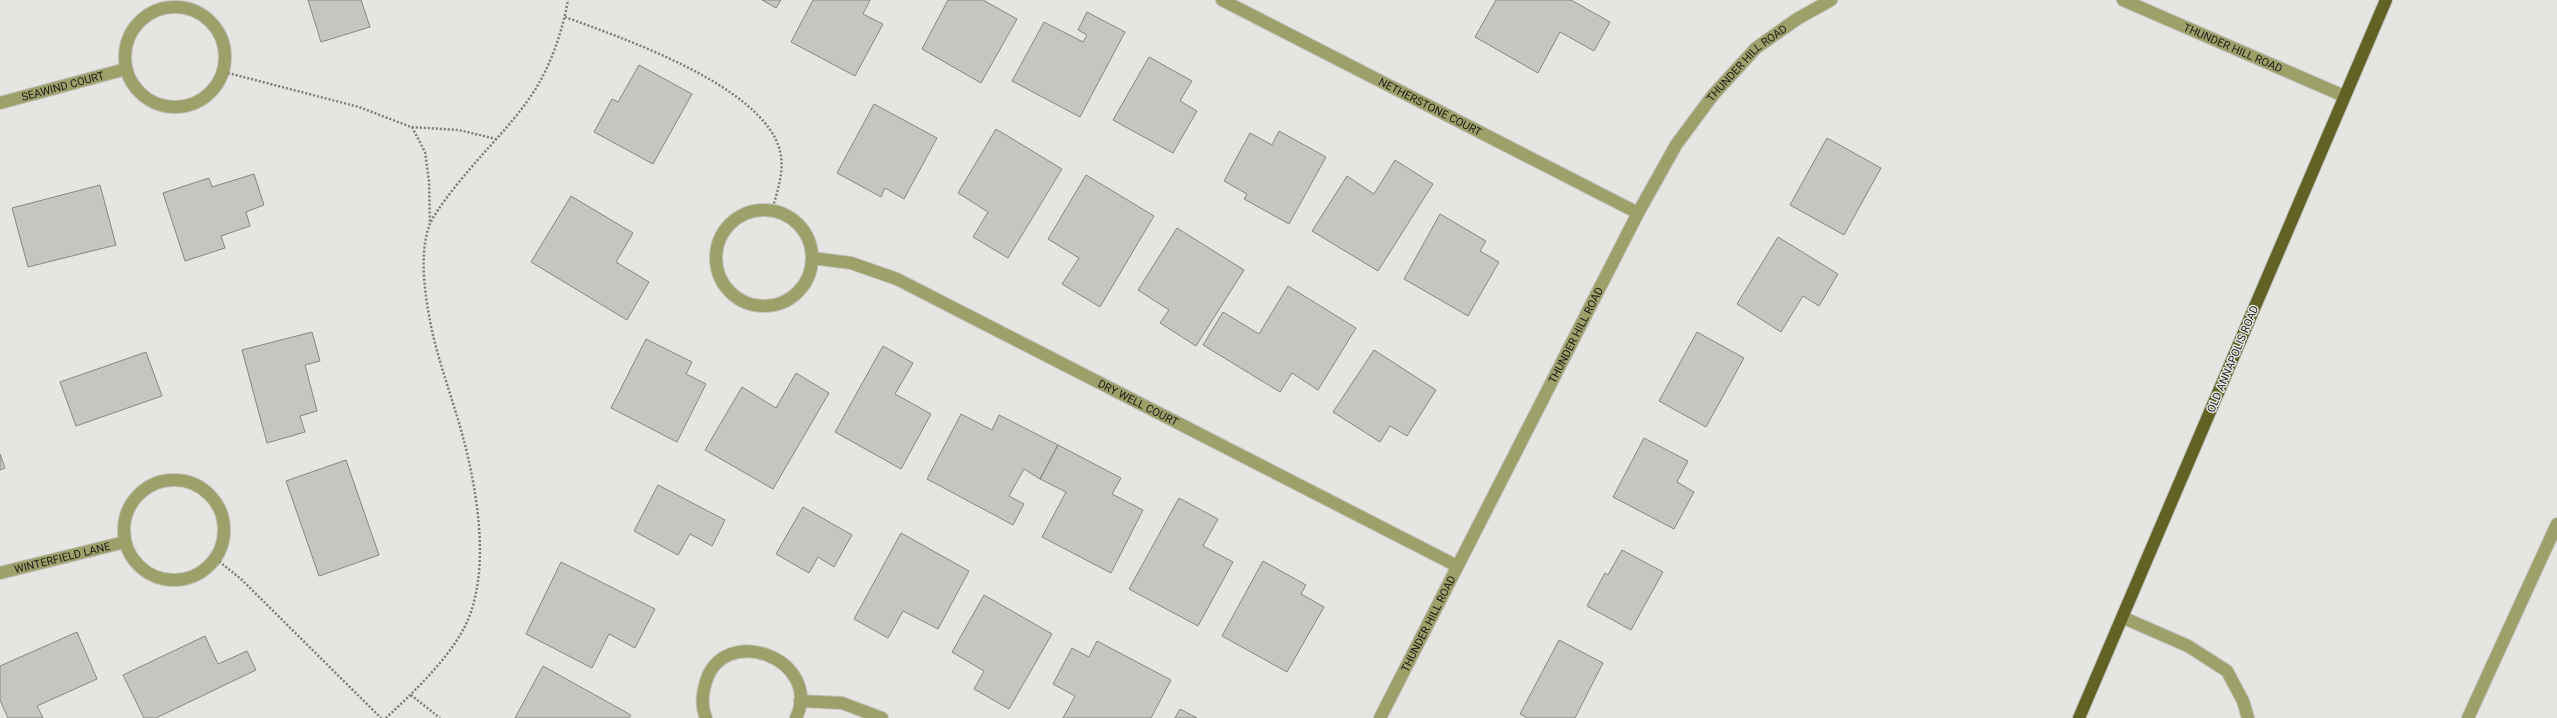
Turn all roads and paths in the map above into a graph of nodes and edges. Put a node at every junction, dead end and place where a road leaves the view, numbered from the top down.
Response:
1 (568, 0) edge
2 (1222, 0) edge
3 (1831, 0) edge
4 (2123, 0) edge
5 (2386, 0) edge
6 (565, 17) junction
7 (126, 69) junction
8 (224, 72) junction
9 (2344, 96) junction
10 (0, 103) edge
11 (411, 126) junction
12 (496, 139) junction
13 (772, 210) junction
14 (1638, 213) junction
15 (430, 226) junction
16 (812, 258) junction
17 (2557, 524) edge
18 (125, 542) junction
19 (216, 559) junction
20 (1457, 566) junction
21 (0, 573) edge
22 (2124, 618) junction
23 (411, 695) junction
24 (800, 701) junction
25 (381, 718) edge
26 (386, 718) edge
27 (440, 718) edge
28 (706, 718) edge
29 (796, 718) edge
30 (882, 718) edge
31 (1380, 718) edge
32 (2079, 718) edge
33 (2248, 718) edge
34 (2468, 718) edge

1 - 6 path
2 - 14 street, NETHERSTONE COURT
3 - 14 street, THUNDER HILL ROAD
4 - 9 street, THUNDER HILL ROAD
5 - 9 main road, OLD ANNAPOLIS ROAD
6 - 12 path
6 - 13 path
7 - 8 street
7 - 8 street
7 - 10 street, SEAWIND COURT
8 - 11 path
9 - 22 main road, OLD ANNAPOLIS ROAD
11 - 12 path
11 - 15 path
12 - 15 path
13 - 16 street
13 - 16 street
14 - 20 street, THUNDER HILL ROAD
15 - 23 path
16 - 20 street, DRY WELL COURT
17 - 34 street
18 - 19 street, WINTERFIELD LANE
18 - 19 street, WINTERFIELD LANE
18 - 21 street, WINTERFIELD LANE
19 - 25 path
20 - 31 street, THUNDER HILL ROAD
22 - 32 main road, OLD ANNAPOLIS ROAD
22 - 33 street
23 - 26 path
23 - 27 path
24 - 28 street
24 - 29 street
24 - 30 street

